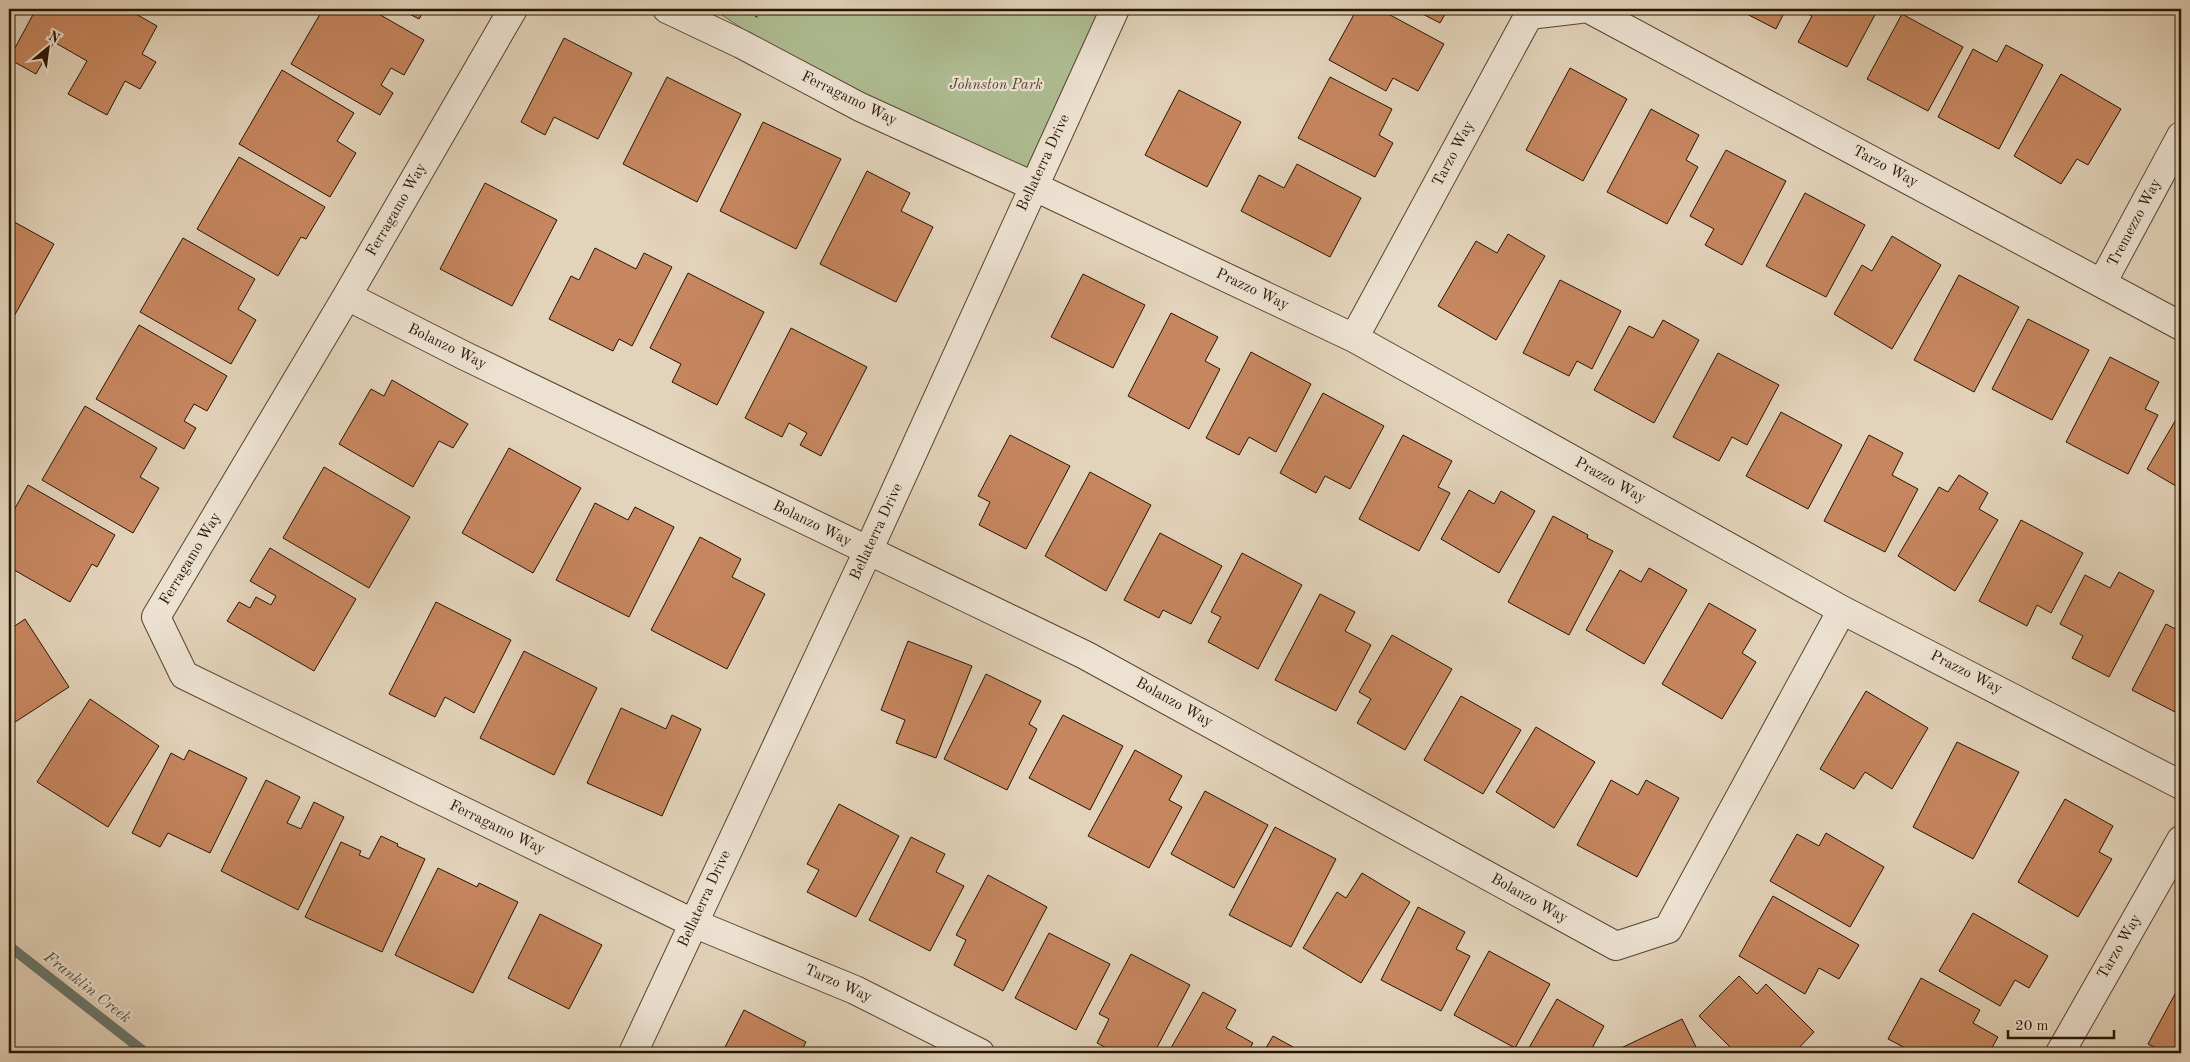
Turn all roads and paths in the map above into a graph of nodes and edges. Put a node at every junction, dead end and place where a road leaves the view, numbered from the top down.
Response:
1 (513, 9) edge
2 (666, 9) edge
3 (1115, 9) edge
4 (1580, 9) edge
5 (1589, 9) edge
6 (2181, 136) edge
7 (1033, 186) junction
8 (2102, 283) junction
9 (347, 296) junction
10 (2181, 326) edge
11 (1354, 338) junction
12 (868, 551) junction
13 (1842, 610) junction
14 (2181, 785) edge
15 (2181, 840) edge
16 (693, 923) junction
17 (633, 1053) edge
18 (980, 1053) edge
19 (2060, 1053) edge

1 - 9 street, Ferragamo Way
2 - 7 street, Ferragamo Way
3 - 7 street, Bellaterra Drive
4 - 11 street, Tarzo Way
5 - 8 street, Tarzo Way
6 - 8 street, Tremezzo Way
7 - 11 street, Prazzo Way
7 - 12 street, Bellaterra Drive
8 - 10 street, Tarzo Way
9 - 12 street, Bolanzo Way
9 - 16 street, Ferragamo Way
11 - 13 street, Prazzo Way
12 - 13 street, Bolanzo Way
12 - 16 street, Bellaterra Drive
13 - 14 street, Prazzo Way
15 - 19 street, Tarzo Way
16 - 17 street, Bellaterra Drive
16 - 18 street, Tarzo Way

